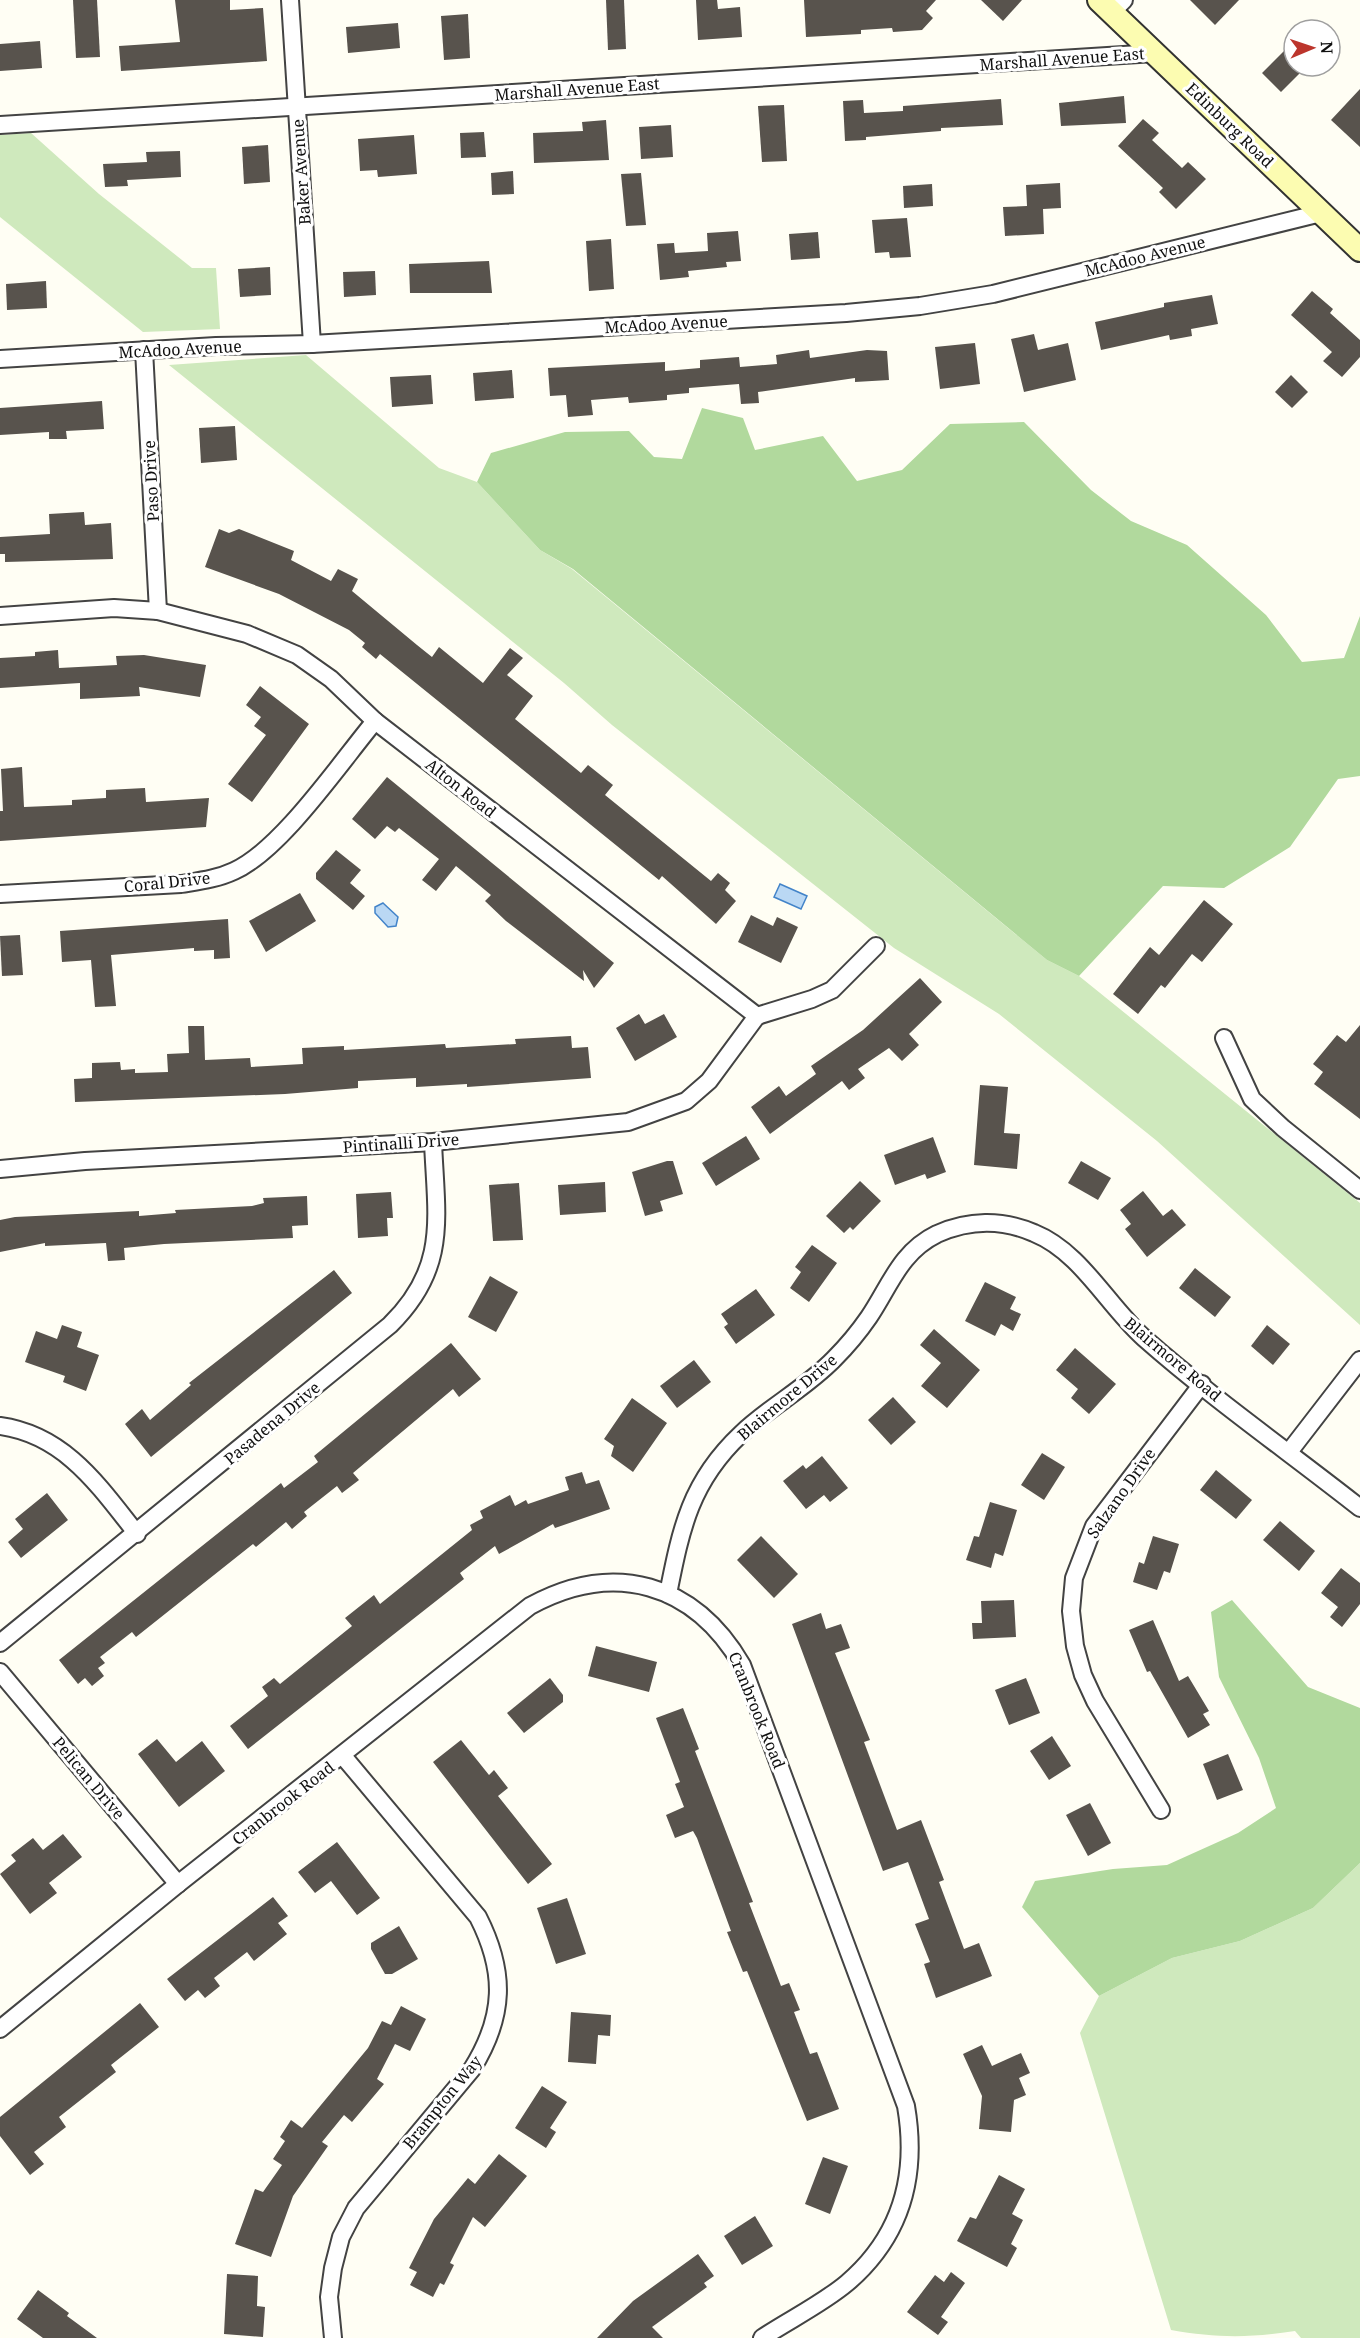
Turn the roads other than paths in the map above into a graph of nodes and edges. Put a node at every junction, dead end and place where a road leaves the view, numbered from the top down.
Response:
1 (290, 0) edge
2 (1112, 4) edge
3 (1155, 53) junction
4 (296, 107) junction
5 (0, 125) edge
6 (1321, 213) junction
7 (1360, 250) edge
8 (312, 344) junction
9 (144, 350) junction
10 (0, 359) edge
11 (158, 611) junction
12 (0, 616) edge
13 (375, 722) junction
14 (0, 894) edge
15 (876, 946) dead end
16 (757, 1016) junction
17 (1224, 1038) dead end
18 (433, 1142) junction
19 (0, 1168) edge
20 (1360, 1190) edge
21 (986, 1222) joint
22 (1360, 1360) edge
23 (1202, 1384) junction
24 (0, 1426) edge
25 (1289, 1452) junction
26 (1360, 1508) edge
27 (137, 1534) junction
28 (668, 1594) junction
29 (0, 1643) edge
30 (0, 1672) edge
31 (343, 1756) junction
32 (1161, 1810) dead end
33 (178, 1884) junction
34 (0, 2029) edge
35 (333, 2338) edge
36 (762, 2338) edge

1 - 4 street, Baker Avenue
2 - 3 main road, Edinburg Road
3 - 4 street, Marshall Avenue East
3 - 6 main road, Edinburg Road
4 - 5 street, Marshall Avenue East
4 - 8 street, Baker Avenue
6 - 7 main road, Edinburg Road
6 - 8 street, McAdoo Avenue
8 - 9 street, McAdoo Avenue
9 - 10 street, McAdoo Avenue
9 - 11 street, Paso Drive
11 - 12 street, Alton Road
11 - 13 street, Alton Road
13 - 14 street, Coral Drive
13 - 16 street, Alton Road
15 - 16 street
16 - 18 street, Pintinalli Drive
17 - 20 street
18 - 19 street, Pintinalli Drive
18 - 27 street, Pasadena Drive
21 - 23 street, Blairmore Road
21 - 28 street, Blairmore Drive
22 - 25 street
23 - 25 street, Blairmore Road
23 - 32 street, Salzano Drive
24 - 27 street
25 - 26 street, Blairmore Road
27 - 29 street, Pasadena Drive
28 - 31 street, Cranbrook Road
28 - 36 street, Cranbrook Road
30 - 33 street, Pelican Drive
31 - 33 street, Cranbrook Road
31 - 35 street, Brampton Way
33 - 34 street, Cranbrook Road

